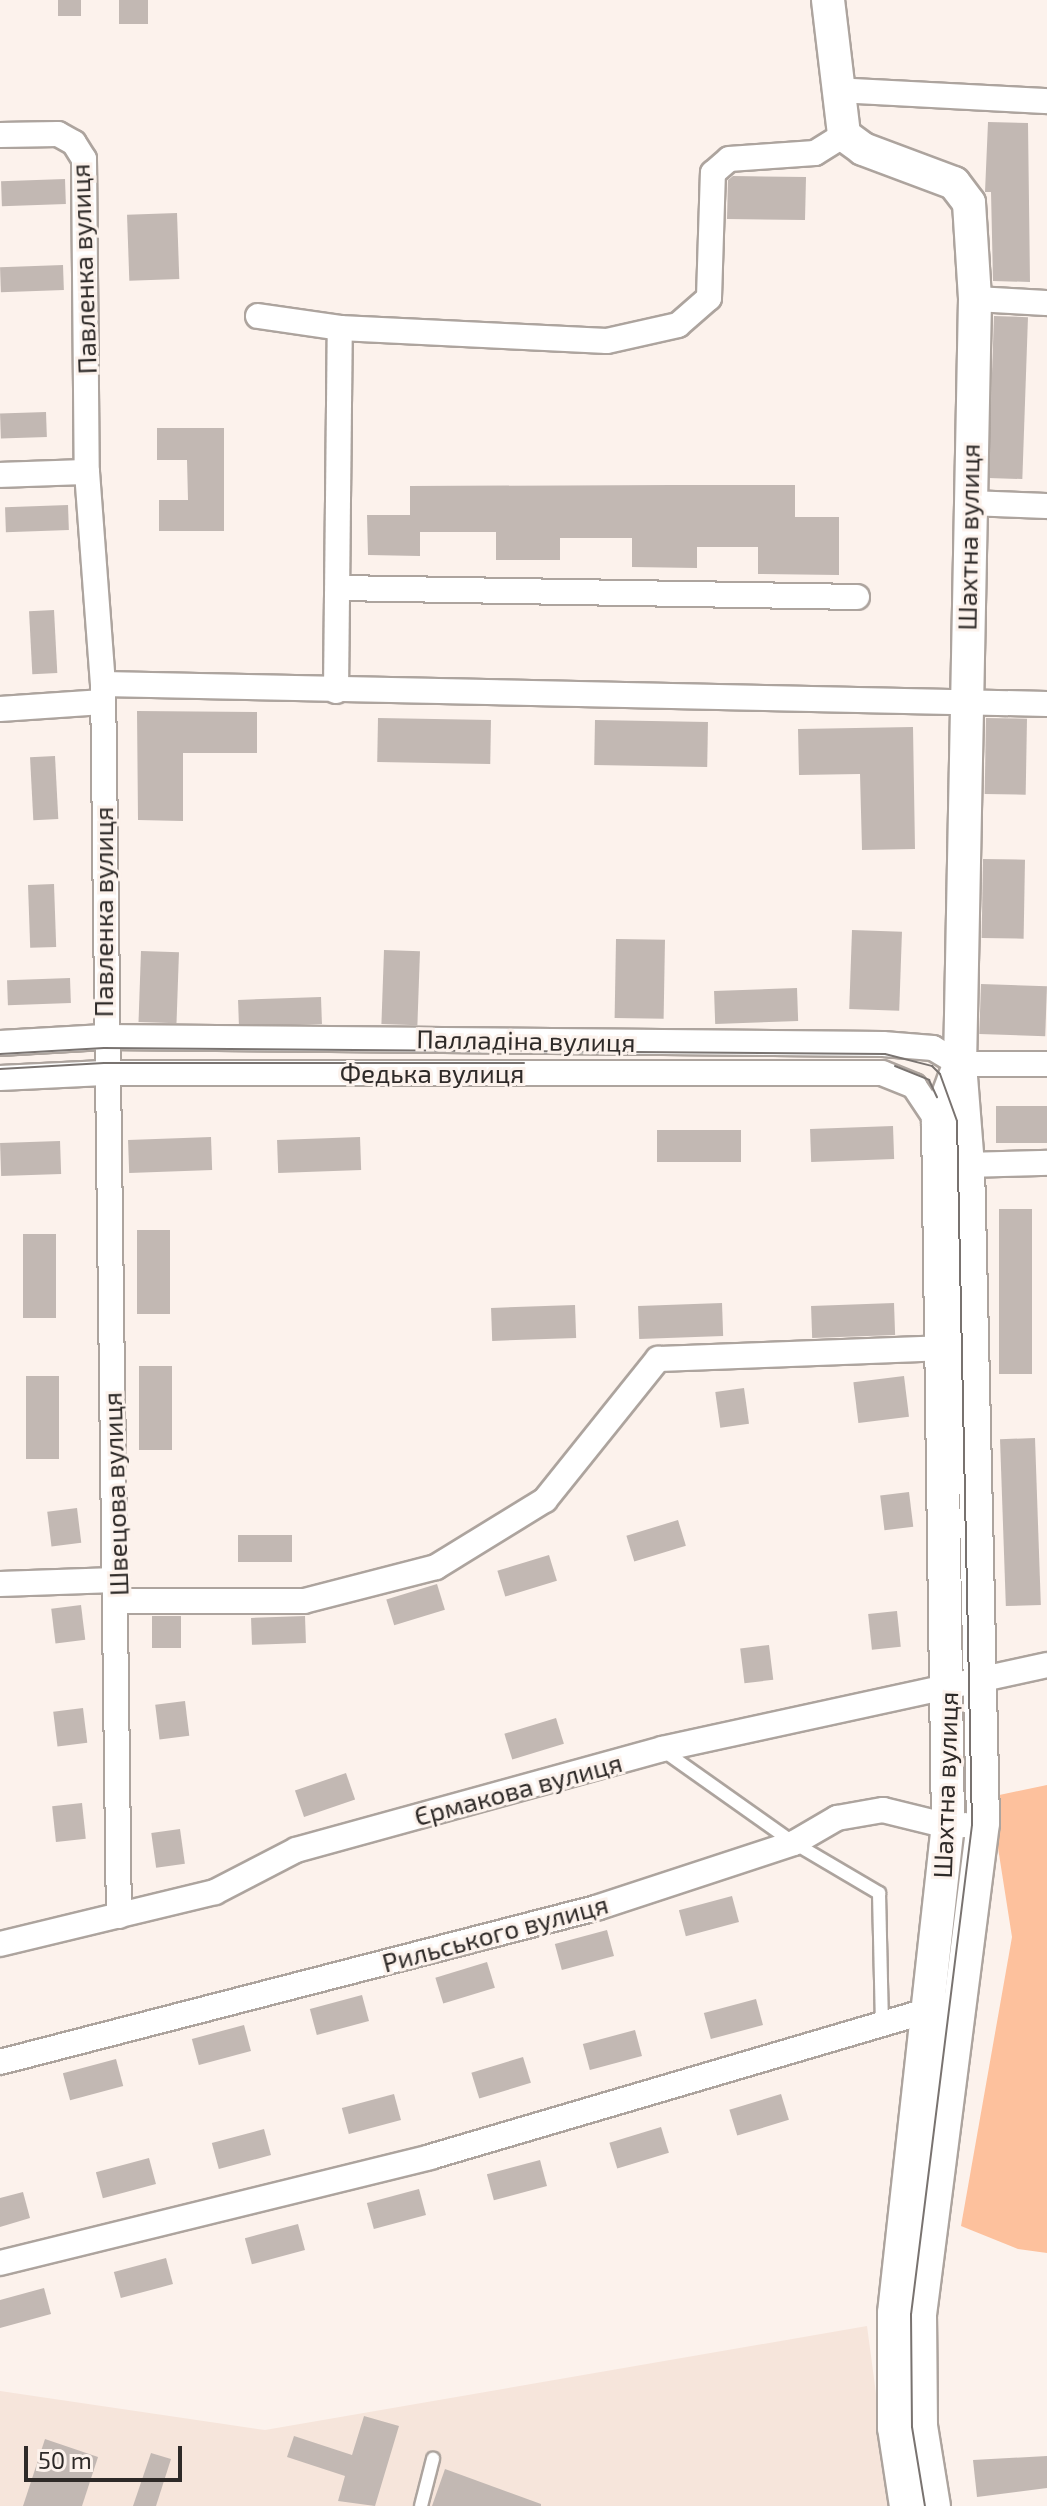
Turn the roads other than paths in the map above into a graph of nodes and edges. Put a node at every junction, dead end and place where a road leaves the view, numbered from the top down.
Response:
1 (828, 0) edge
2 (836, 90) junction
3 (1047, 101) edge
4 (0, 135) edge
5 (844, 135) junction
6 (975, 299) junction
7 (1047, 303) edge
8 (258, 316) dead end
9 (340, 328) junction
10 (87, 472) junction
11 (0, 475) edge
12 (969, 503) junction
13 (1047, 506) edge
14 (338, 588) junction
15 (857, 597) dead end
16 (336, 691) junction
17 (103, 693) junction
18 (964, 701) junction
19 (1047, 704) edge
20 (0, 709) edge
21 (104, 1037) junction
22 (0, 1043) edge
23 (960, 1064) junction
24 (1047, 1064) edge
25 (104, 1073) junction
26 (0, 1078) edge
27 (914, 1086) junction
28 (938, 1122) junction
29 (1047, 1163) edge
30 (968, 1165) junction
31 (942, 1348) junction
32 (0, 1584) edge
33 (117, 1591) junction
34 (1047, 1665) edge
35 (984, 1681) junction
36 (949, 1690) junction
37 (662, 1749) junction
38 (983, 1823) junction
39 (948, 1826) junction
40 (794, 1843) junction
41 (119, 1916) junction
42 (0, 1944) edge
43 (961, 2001) junction
44 (928, 2010) junction
45 (882, 2023) junction
46 (0, 2062) edge
47 (0, 2263) edge
48 (433, 2459) dead end
49 (421, 2506) edge
50 (906, 2506) edge
51 (934, 2506) edge

1 - 2 main road
2 - 3 street
2 - 5 main road
4 - 10 street, Павленка вулиця
5 - 6 main road, Шахтна вулиця
5 - 9 street
6 - 7 street
6 - 12 main road, Шахтна вулиця
8 - 9 street
9 - 14 street
10 - 11 street
10 - 17 street, Павленка вулиця
12 - 13 street
12 - 18 main road, Шахтна вулиця
14 - 15 street
14 - 16 street
16 - 17 street
16 - 18 street
17 - 20 street
17 - 21 street, Павленка вулиця
18 - 19 street
18 - 23 main road, Шахтна вулиця
21 - 22 street, Палладіна вулиця
21 - 23 street, Палладіна вулиця
21 - 25 street, Павленка вулиця
23 - 24 street, Палладіна вулиця
23 - 27 street
23 - 28 main road, Шахтна вулиця
23 - 30 main road, Шахтна вулиця
25 - 26 street, Федька вулиця
25 - 27 street, Федька вулиця
25 - 33 street, Швецова вулиця
27 - 28 street
28 - 31 main road, Шахтна вулиця
29 - 30 street
30 - 35 main road, Шахтна вулиця
31 - 33 street
31 - 36 main road, Шахтна вулиця
32 - 33 street
33 - 41 street, Швецова вулиця
34 - 35 street, Єрмакова вулиця
35 - 36 street, Єрмакова вулиця
35 - 38 main road, Шахтна вулиця
36 - 37 street, Єрмакова вулиця
36 - 39 main road, Шахтна вулиця
37 - 40 lane
37 - 41 street, Єрмакова вулиця
38 - 39 street, Рильського вулиця
38 - 43 main road, Шахтна вулиця
39 - 40 street, Рильського вулиця
39 - 44 main road, Шахтна вулиця
40 - 45 lane
40 - 46 street, Рильського вулиця
41 - 42 street, Єрмакова вулиця
43 - 44 street
43 - 51 main road, Шахтна вулиця
44 - 45 street
44 - 50 main road, Шахтна вулиця
45 - 47 street
48 - 49 lane

